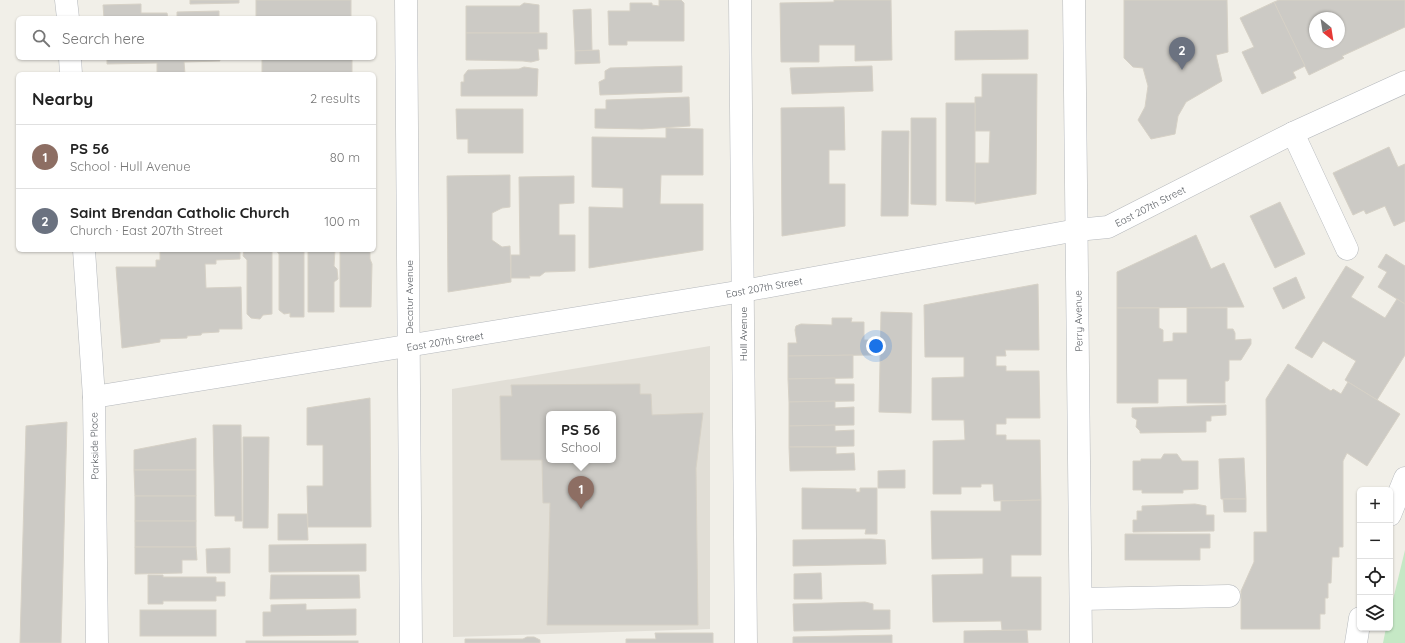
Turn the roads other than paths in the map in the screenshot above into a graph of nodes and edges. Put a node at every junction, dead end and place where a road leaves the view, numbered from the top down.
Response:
1 (66, 0) edge
2 (406, 0) edge
3 (740, 0) edge
4 (1074, 0) edge
5 (68, 16) edge
6 (70, 60) edge
7 (72, 72) edge
8 (1405, 82) edge
9 (1293, 132) junction
10 (1077, 230) junction
11 (1347, 249) dead end
12 (84, 252) edge
13 (743, 291) junction
14 (409, 347) junction
15 (94, 398) junction
16 (1405, 478) edge
17 (1393, 508) edge
18 (1229, 596) dead end
19 (1081, 600) junction
20 (1358, 631) edge
21 (96, 643) edge
22 (411, 643) edge
23 (746, 643) edge
24 (1081, 643) edge
25 (1356, 643) edge

1 - 5 street
2 - 14 street, Decatur Avenue
3 - 13 street, Hull Avenue
4 - 10 street, Perry Avenue
6 - 7 street
8 - 9 street, East 207th Street
9 - 10 street, East 207th Street
9 - 11 street
10 - 13 street, East 207th Street
10 - 19 street, Perry Avenue
12 - 15 street, Parkside Place
13 - 14 street, East 207th Street
13 - 23 street, Hull Avenue
14 - 15 street, East 207th Street
14 - 22 street, Decatur Avenue
15 - 21 street, Parkside Place
16 - 17 street
18 - 19 street
19 - 24 street, Perry Avenue
20 - 25 street

